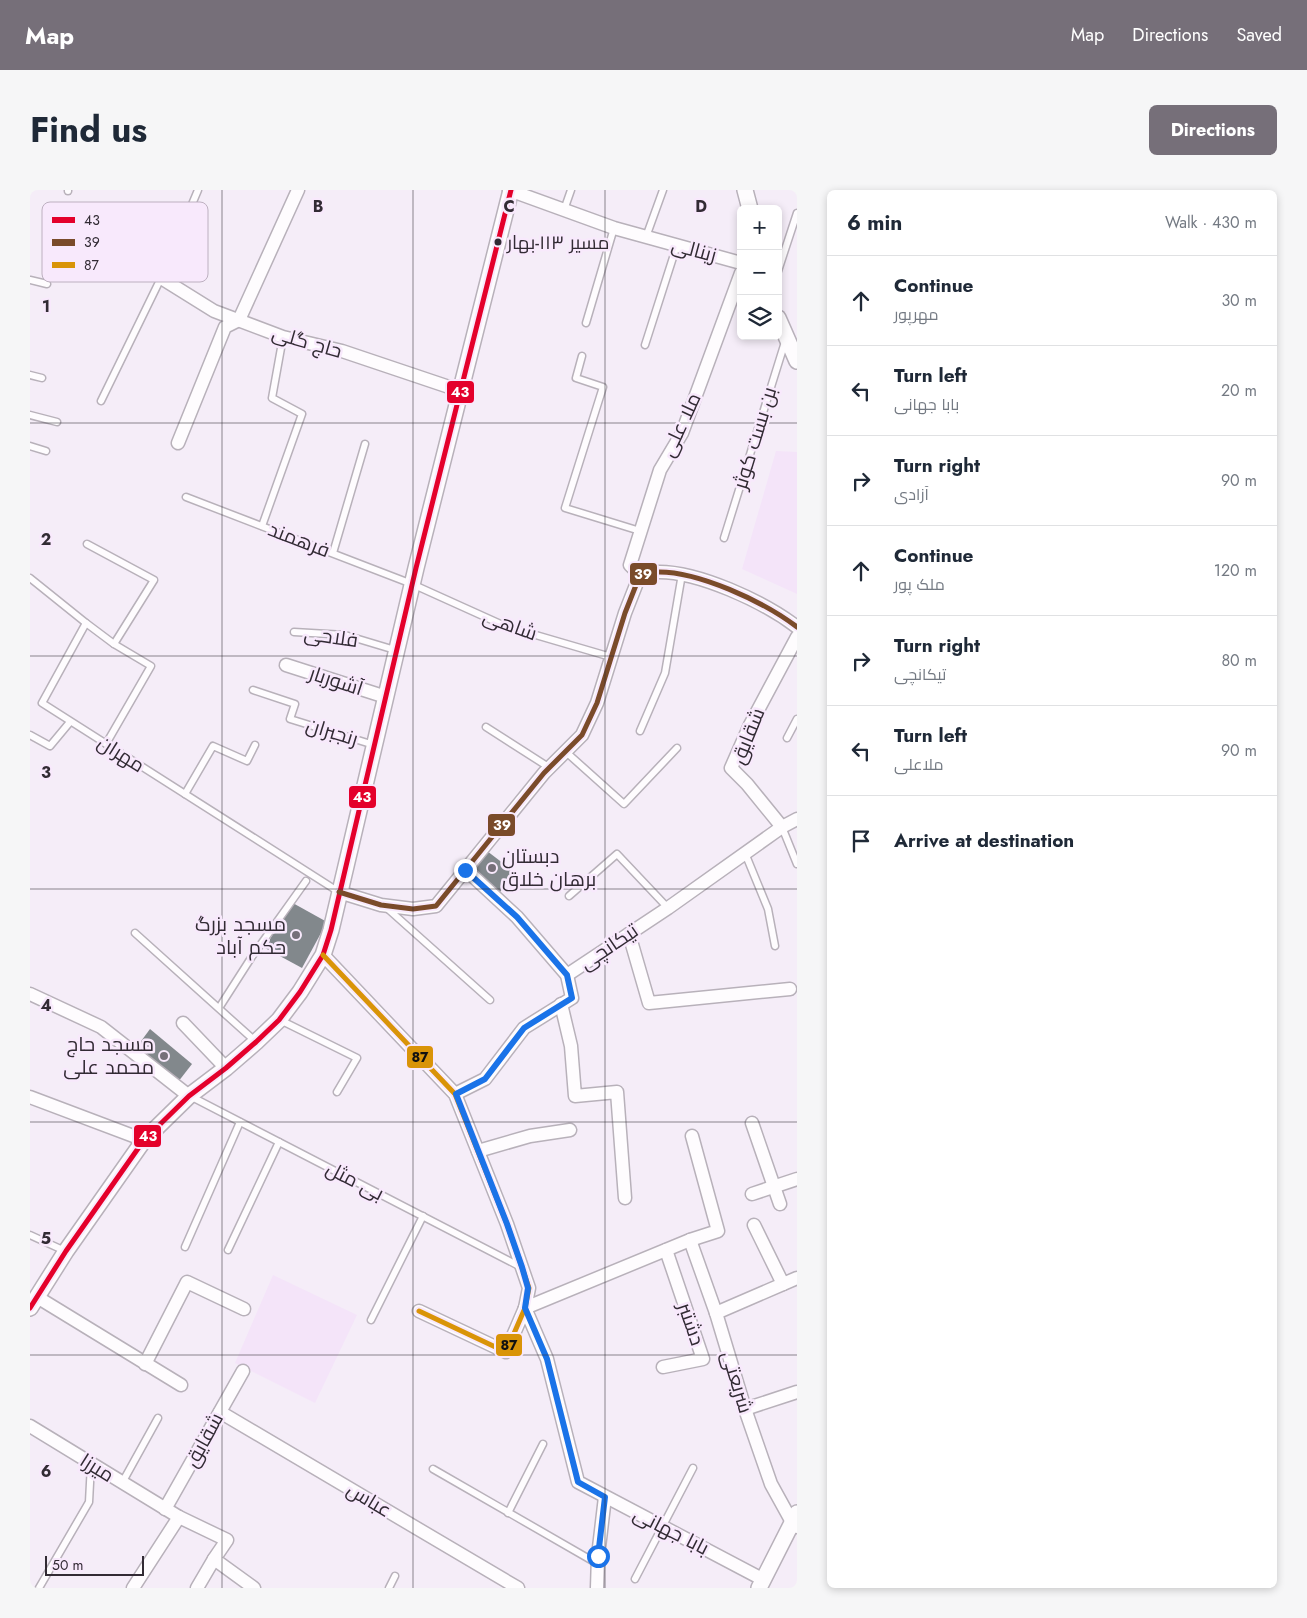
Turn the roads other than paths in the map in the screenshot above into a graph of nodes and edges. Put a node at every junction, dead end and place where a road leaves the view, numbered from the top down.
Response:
1 (198, 190) edge
2 (298, 190) edge
3 (510, 190) edge
4 (571, 190) edge
5 (663, 190) edge
6 (745, 190) edge
7 (193, 202) edge
8 (749, 205) edge
9 (564, 210) junction
10 (797, 213) edge
11 (614, 228) junction
12 (646, 236) junction
13 (678, 245) junction
14 (782, 259) edge
15 (737, 262) edge
16 (30, 280) edge
17 (158, 282) edge
18 (167, 282) edge
19 (47, 284) dead end
20 (737, 284) edge
21 (239, 320) junction
22 (586, 323) dead end
23 (782, 328) edge
24 (283, 337) junction
25 (786, 338) junction
26 (645, 345) dead end
27 (582, 356) dead end
28 (797, 361) edge
29 (30, 375) edge
30 (42, 378) dead end
31 (461, 391) junction
32 (101, 401) dead end
33 (30, 415) edge
34 (57, 422) dead end
35 (178, 443) dead end
36 (365, 444) dead end
37 (30, 446) edge
38 (46, 451) dead end
39 (186, 496) dead end
40 (262, 526) junction
41 (640, 531) junction
42 (724, 538) dead end
43 (87, 544) dead end
44 (333, 553) junction
45 (682, 574) junction
46 (640, 575) junction
47 (30, 578) edge
48 (412, 584) junction
49 (86, 622) junction
50 (797, 628) edge
51 (294, 632) dead end
52 (797, 637) edge
53 (114, 644) junction
54 (397, 651) junction
55 (611, 657) junction
56 (286, 665) dead end
57 (253, 690) dead end
58 (386, 697) junction
59 (797, 719) edge
60 (70, 722) junction
61 (486, 726) dead end
62 (640, 731) dead end
63 (30, 735) edge
64 (787, 738) dead end
65 (106, 744) junction
66 (255, 745) dead end
67 (374, 745) junction
68 (676, 748) dead end
69 (566, 752) junction
70 (550, 768) junction
71 (185, 794) junction
72 (797, 819) edge
73 (782, 827) junction
74 (745, 853) junction
75 (797, 864) edge
76 (465, 870) junction
77 (306, 881) dead end
78 (340, 892) junction
79 (569, 896) dead end
80 (385, 906) junction
81 (668, 908) junction
82 (135, 933) dead end
83 (629, 934) junction
84 (775, 946) dead end
85 (323, 955) junction
86 (567, 975) junction
87 (790, 988) dead end
88 (30, 994) edge
89 (490, 1000) dead end
90 (561, 1004) junction
91 (219, 1008) junction
92 (278, 1020) junction
93 (182, 1023) dead end
94 (256, 1042) junction
95 (226, 1068) junction
96 (337, 1092) dead end
97 (456, 1094) junction
98 (189, 1096) junction
99 (30, 1097) edge
100 (240, 1122) junction
101 (752, 1123) dead end
102 (570, 1130) dead end
103 (692, 1136) dead end
104 (144, 1140) junction
105 (279, 1142) junction
106 (478, 1152) junction
107 (797, 1179) edge
108 (773, 1186) junction
109 (752, 1194) dead end
110 (625, 1198) dead end
111 (780, 1204) dead end
112 (423, 1216) junction
113 (754, 1226) dead end
114 (30, 1235) edge
115 (690, 1240) junction
116 (185, 1247) dead end
117 (228, 1250) dead end
118 (666, 1250) junction
119 (66, 1251) junction
120 (522, 1267) junction
121 (797, 1278) edge
122 (784, 1284) junction
123 (33, 1302) edge
124 (525, 1308) junction
125 (244, 1309) dead end
126 (419, 1310) dead end
127 (716, 1313) junction
128 (370, 1320) dead end
129 (145, 1364) junction
130 (663, 1367) dead end
131 (243, 1371) dead end
132 (181, 1386) dead end
133 (797, 1392) edge
134 (745, 1409) junction
135 (220, 1412) junction
136 (158, 1418) dead end
137 (30, 1426) edge
138 (543, 1444) dead end
139 (91, 1464) junction
140 (693, 1468) dead end
141 (432, 1469) dead end
142 (122, 1483) junction
143 (605, 1497) junction
144 (165, 1509) junction
145 (508, 1513) junction
146 (179, 1518) junction
147 (796, 1521) edge
148 (661, 1526) junction
149 (214, 1559) junction
150 (598, 1564) junction
151 (395, 1576) dead end
152 (635, 1579) dead end
153 (761, 1584) edge
154 (39, 1588) edge
155 (133, 1588) edge
156 (197, 1588) edge
157 (254, 1588) edge
158 (389, 1588) edge
159 (518, 1588) edge
160 (597, 1588) edge

1 - 7 lane
2 - 21 street
3 - 9 street, زینالی
3 - 31 street
4 - 9 lane
5 - 12 lane
6 - 8 street
9 - 11 street, زینالی
10 - 14 lane
11 - 12 street, زینالی
11 - 22 lane
12 - 13 street, زینالی
13 - 15 street, زینالی
13 - 26 lane
16 - 19 lane
17 - 32 lane
18 - 21 street, حاج گلی
20 - 41 street, ملا علی
21 - 24 street, حاج گلی
21 - 35 street
23 - 25 street
24 - 31 street, حاج گلی
24 - 40 lane
25 - 28 street
25 - 42 lane, بن بست کوثر
27 - 41 lane
29 - 30 lane
31 - 48 street
33 - 34 lane
36 - 44 lane
37 - 38 lane
39 - 40 lane, فرهمند
40 - 44 lane, فرهمند
41 - 46 street, ملا علی
43 - 53 lane
44 - 48 lane, فرهمند
45 - 46 street
45 - 50 street
45 - 62 lane
46 - 55 street
47 - 49 lane
48 - 54 street
48 - 55 lane, شاهی
49 - 53 lane
49 - 60 lane, مهران
51 - 54 lane, فلاحی
52 - 73 street, شقایق
53 - 65 lane
54 - 58 street
55 - 69 street
56 - 58 street, آشوربار
57 - 67 lane, رنجبران
58 - 67 street
59 - 64 lane
60 - 63 lane
60 - 65 lane, مهران
61 - 70 lane
65 - 71 lane, مهران
66 - 71 lane
67 - 78 street
68 - 69 lane
69 - 70 street
70 - 76 street
71 - 78 lane, مهران
72 - 73 street, تیکانچی
73 - 74 street, تیکانچی
73 - 75 lane
74 - 81 street, تیکانچی
74 - 84 lane
76 - 80 street
76 - 86 street
77 - 91 lane
78 - 80 street
78 - 85 street
79 - 81 lane
80 - 89 lane
81 - 83 street, تیکانچی
82 - 91 lane
83 - 86 street, تیکانچی
83 - 87 street
85 - 92 street
85 - 97 street
86 - 90 street, تیکانچی
88 - 98 street
90 - 97 street
90 - 110 street
91 - 94 lane
92 - 94 street
92 - 96 lane
93 - 95 street
94 - 95 street
95 - 98 street
97 - 106 street
98 - 100 lane, بی مثل
98 - 104 street
99 - 104 street
100 - 105 lane, بی مثل
100 - 116 lane
101 - 108 street
102 - 106 street
103 - 115 street
104 - 119 street
105 - 112 lane, بی مثل
105 - 117 lane
106 - 120 street
107 - 108 street
108 - 109 street
108 - 111 street
112 - 120 lane, بی مثل
112 - 128 lane
113 - 122 street
114 - 119 lane
115 - 118 street
115 - 127 street, شریعتی
118 - 124 street
118 - 130 street, دشتبر
119 - 123 street
120 - 124 street
121 - 122 street
122 - 127 street
123 - 129 street
124 - 126 street
124 - 143 street, بابا جهانی
125 - 129 street
127 - 134 street, شریعتی
129 - 132 street
131 - 135 street, شقایق
133 - 134 street
134 - 147 street, شریعتی
135 - 144 street, شقایق
135 - 159 street, عباس
136 - 142 lane
137 - 139 street, میرزا
138 - 145 lane
139 - 142 street, میرزا
139 - 154 lane
140 - 148 lane
141 - 145 lane
142 - 144 street, میرزا
143 - 148 street, بابا جهانی
143 - 150 street
144 - 146 street, میرزا
145 - 150 lane
146 - 149 street, میرزا
146 - 155 street
147 - 153 street
148 - 152 lane
148 - 153 street, بابا جهانی
149 - 156 street
149 - 157 street
150 - 160 street
151 - 158 lane

